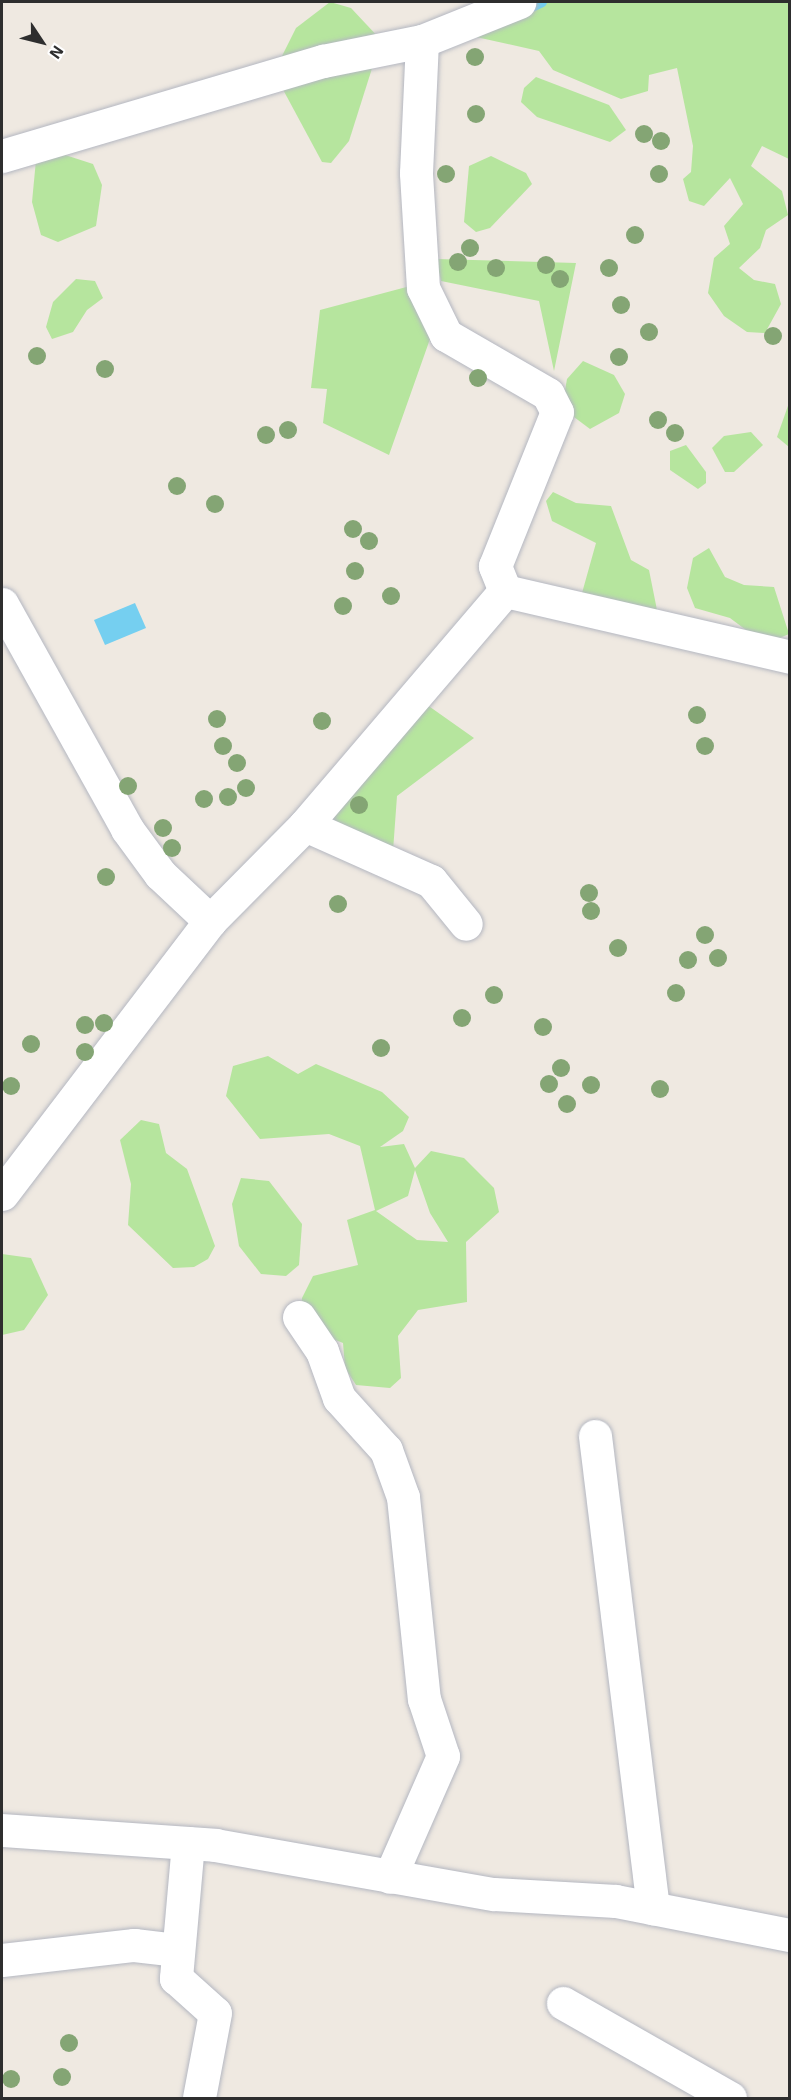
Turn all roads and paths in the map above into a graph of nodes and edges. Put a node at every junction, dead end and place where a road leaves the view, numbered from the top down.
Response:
1 (519, 2) edge
2 (422, 41) junction
3 (2, 156) edge
4 (506, 591) junction
5 (2, 604) edge
6 (789, 657) edge
7 (305, 825) junction
8 (210, 921) junction
9 (466, 924) dead end
10 (2, 1194) edge
11 (299, 1317) dead end
12 (595, 1436) dead end
13 (2, 1830) edge
14 (188, 1843) junction
15 (390, 1877) junction
16 (654, 1908) junction
17 (789, 1935) edge
18 (176, 1950) junction
19 (2, 1960) edge
20 (562, 2003) dead end
21 (199, 2098) edge
22 (730, 2098) edge

1 - 2 street
2 - 3 street
2 - 4 street
4 - 6 street
4 - 7 street
5 - 8 street
7 - 8 street
7 - 9 street
8 - 10 street
11 - 15 street
12 - 16 street
13 - 14 street
14 - 15 street
14 - 18 street
15 - 16 street
16 - 17 street
18 - 19 street
18 - 21 street
20 - 22 street

